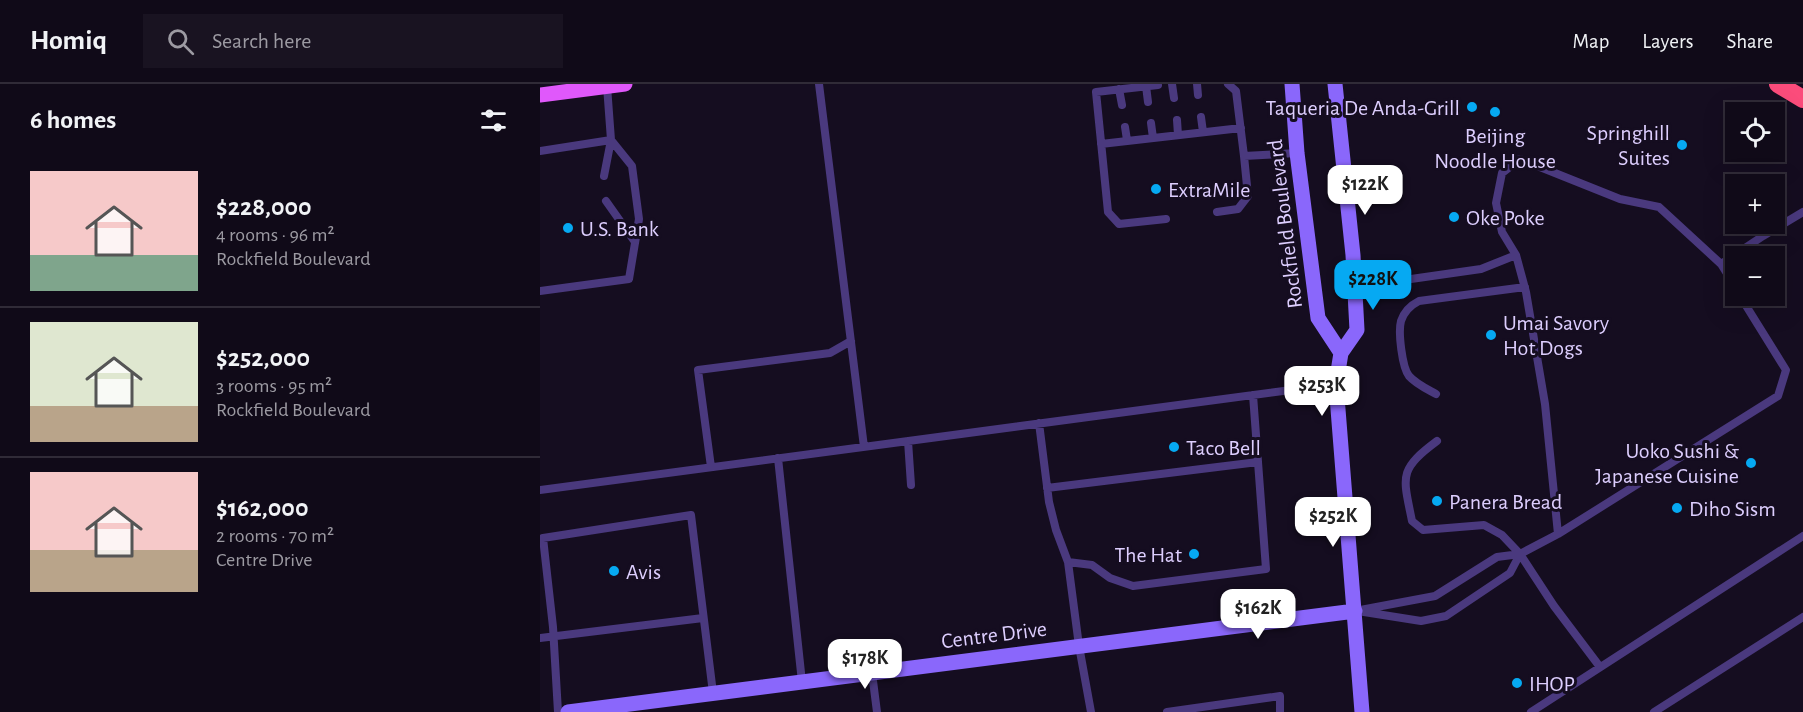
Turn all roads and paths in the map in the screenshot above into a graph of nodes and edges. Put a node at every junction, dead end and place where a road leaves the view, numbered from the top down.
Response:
1 (625, 84) edge
2 (819, 84) edge
3 (1158, 84) edge
4 (1164, 84) edge
5 (1172, 84) edge
6 (1197, 84) edge
7 (1228, 84) edge
8 (1292, 84) edge
9 (1335, 84) edge
10 (1778, 84) edge
11 (607, 86) junction
12 (1146, 86) junction
13 (1119, 89) junction
14 (540, 95) edge
15 (1198, 95) dead end
16 (1174, 98) dead end
17 (1803, 99) edge
18 (1148, 102) dead end
19 (1122, 105) dead end
20 (1201, 117) dead end
21 (1177, 120) dead end
22 (1151, 123) dead end
23 (1125, 127) dead end
24 (1241, 128) junction
25 (1203, 132) junction
26 (1178, 135) junction
27 (1153, 138) junction
28 (610, 140) junction
29 (1127, 140) junction
30 (1101, 144) junction
31 (540, 151) edge
32 (1298, 153) junction
33 (1244, 156) junction
34 (604, 176) dead end
35 (606, 201) dead end
36 (1217, 212) dead end
37 (1803, 212) edge
38 (1166, 219) dead end
39 (635, 242) junction
40 (1516, 255) junction
41 (1721, 264) junction
42 (1725, 270) edge
43 (1355, 286) junction
44 (1525, 287) junction
45 (540, 291) edge
46 (1746, 306) edge
47 (851, 341) junction
48 (1341, 353) junction
49 (1336, 384) junction
50 (1436, 394) dead end
51 (1253, 395) junction
52 (1039, 423) junction
53 (908, 441) junction
54 (1437, 441) dead end
55 (864, 447) junction
56 (778, 458) junction
57 (1258, 462) junction
58 (711, 467) junction
59 (911, 485) dead end
60 (1047, 488) junction
61 (540, 490) edge
62 (1558, 534) junction
63 (1803, 536) edge
64 (1520, 554) junction
65 (1068, 562) junction
66 (1355, 611) junction
67 (1803, 617) edge
68 (704, 618) junction
69 (554, 636) junction
70 (540, 638) edge
71 (1079, 646) junction
72 (1600, 667) junction
73 (872, 673) junction
74 (802, 682) junction
75 (713, 693) junction
76 (619, 709) edge
77 (558, 712) edge
78 (568, 712) edge
79 (877, 712) edge
80 (1091, 712) edge
81 (1167, 712) edge
82 (1281, 712) edge
83 (1362, 712) edge
84 (1531, 712) edge
85 (1654, 712) edge

1 - 11 main road
2 - 47 lane
3 - 4 lane
3 - 12 lane
5 - 16 lane
6 - 15 lane
7 - 24 lane
8 - 32 main road, Rockfield Boulevard
9 - 43 main road
10 - 17 highway
11 - 14 main road
11 - 28 lane
12 - 13 lane
12 - 18 lane
13 - 19 lane
13 - 30 lane
20 - 25 lane
21 - 26 lane
22 - 27 lane
23 - 29 lane
24 - 25 lane
24 - 33 lane
25 - 26 lane
26 - 27 lane
27 - 29 lane
28 - 31 lane
28 - 34 lane
28 - 39 lane
29 - 30 lane
30 - 38 lane
32 - 33 lane
32 - 48 main road, Rockfield Boulevard
33 - 36 lane
35 - 39 lane
37 - 41 lane
39 - 45 lane
40 - 41 lane
40 - 43 lane
40 - 44 lane
41 - 42 lane
43 - 48 main road
44 - 50 lane
44 - 62 lane
46 - 62 lane
47 - 55 lane
47 - 58 lane
48 - 49 main road
49 - 51 lane
49 - 66 main road
51 - 52 lane
51 - 57 lane
52 - 53 lane
52 - 60 lane
53 - 55 lane
53 - 59 lane
54 - 64 lane
55 - 56 lane
56 - 58 lane
56 - 74 lane
57 - 60 lane
57 - 65 lane
58 - 61 lane
60 - 65 lane
62 - 64 lane
63 - 72 lane
64 - 66 lane, Centre Drive
64 - 66 lane, Centre Drive
64 - 72 lane
65 - 71 lane
66 - 71 main road, Centre Drive
66 - 83 main road
67 - 85 lane
68 - 69 lane
68 - 69 lane
68 - 75 lane
69 - 70 lane
69 - 77 lane
71 - 73 main road, Centre Drive
71 - 80 lane
72 - 84 lane
73 - 74 main road, Centre Drive
73 - 79 lane
74 - 75 main road, Centre Drive
75 - 76 main road, Centre Drive
76 - 78 main road, Centre Drive
81 - 82 lane

